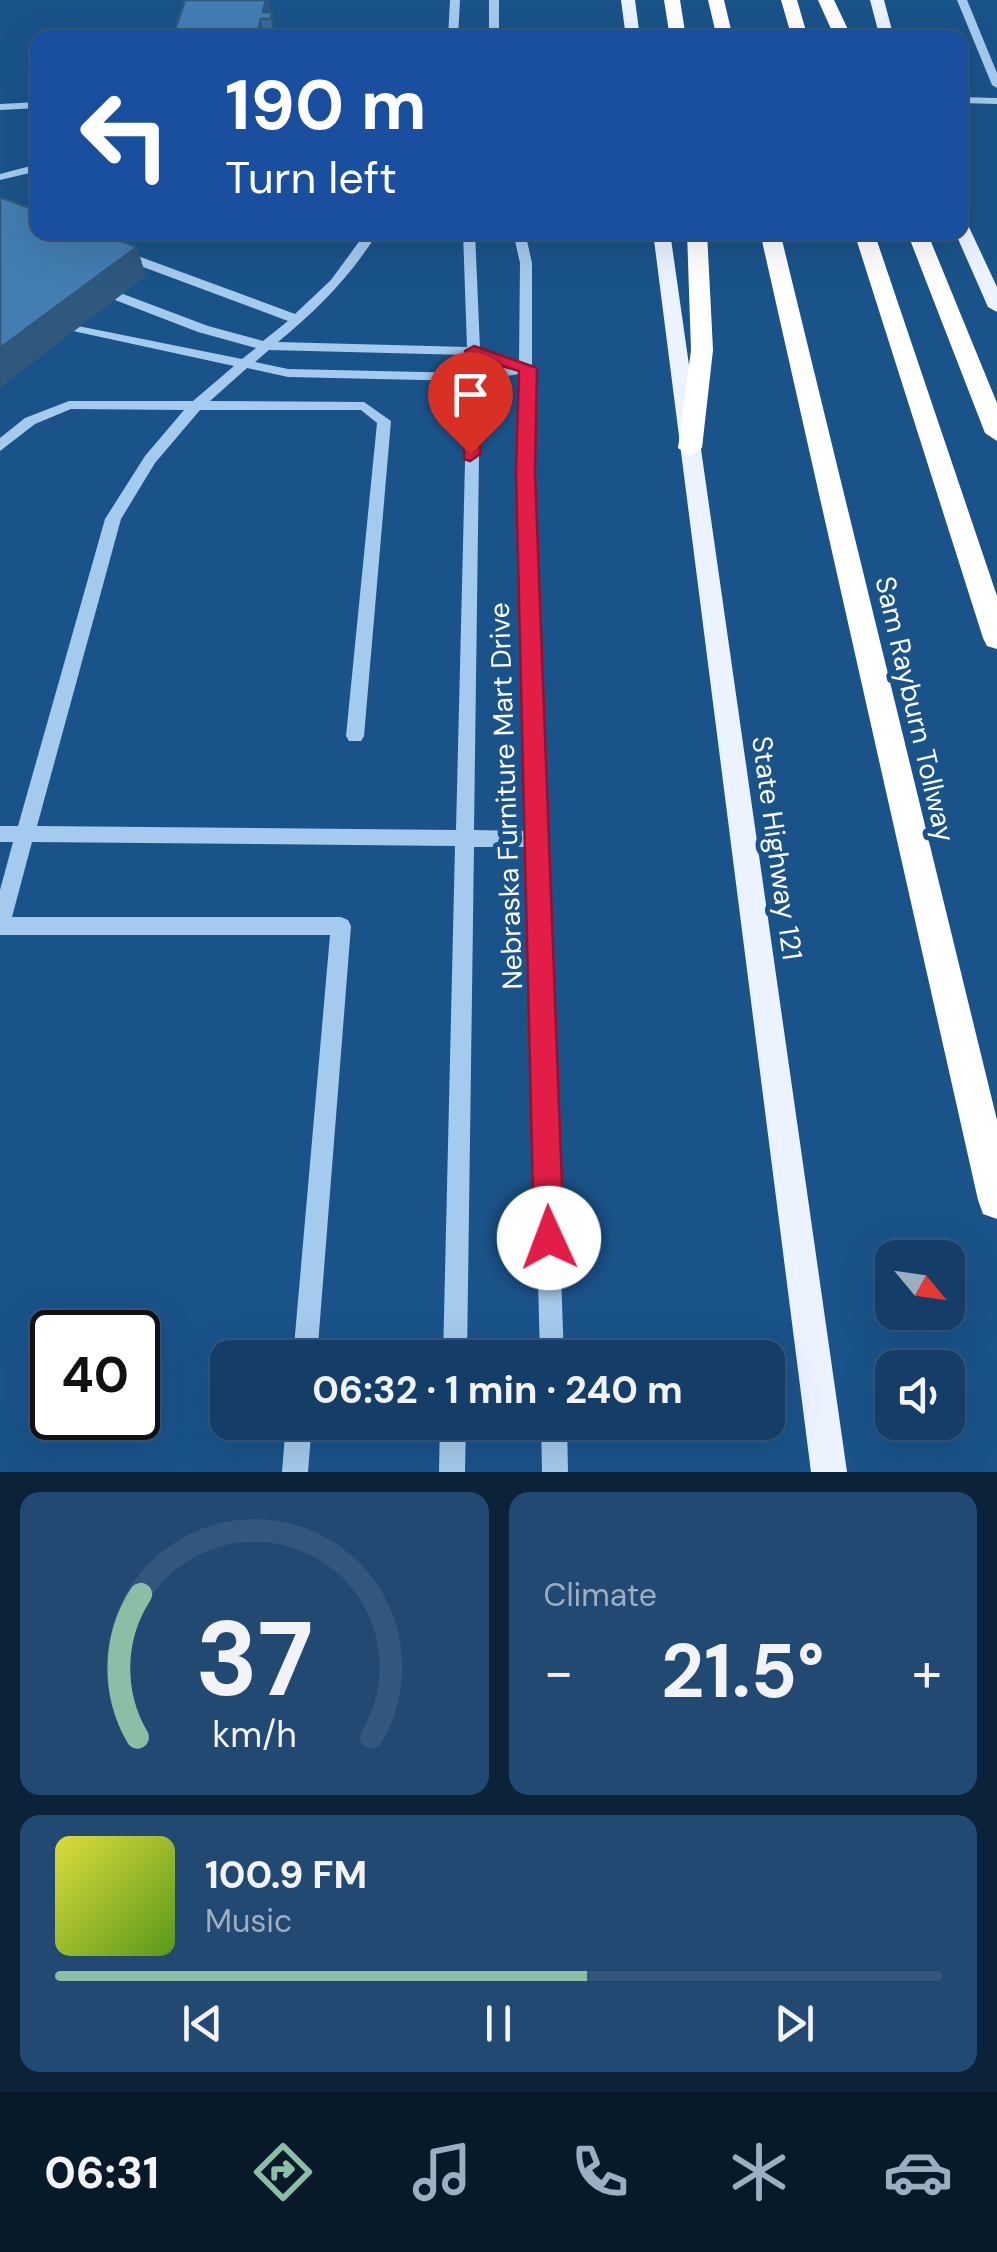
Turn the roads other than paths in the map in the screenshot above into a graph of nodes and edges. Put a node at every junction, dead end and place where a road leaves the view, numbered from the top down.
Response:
1 (454, 0) edge
2 (494, 0) edge
3 (628, 0) edge
4 (672, 0) edge
5 (716, 0) edge
6 (789, 0) edge
7 (826, 0) edge
8 (877, 0) edge
9 (962, 0) edge
10 (452, 30) edge
11 (494, 30) edge
12 (632, 30) edge
13 (677, 30) edge
14 (723, 30) edge
15 (798, 30) edge
16 (840, 30) edge
17 (885, 30) edge
18 (997, 86) edge
19 (968, 100) edge
20 (997, 101) edge
21 (30, 105) edge
22 (0, 107) edge
23 (30, 169) edge
24 (0, 177) edge
25 (367, 240) edge
26 (469, 240) edge
27 (522, 240) edge
28 (662, 240) edge
29 (697, 240) edge
30 (772, 240) edge
31 (867, 240) edge
32 (920, 240) edge
33 (967, 240) edge
34 (112, 252) edge
35 (119, 297) edge
36 (997, 308) edge
37 (296, 319) junction
38 (78, 328) dead end
39 (265, 346) junction
40 (474, 351) junction
41 (242, 366) junction
42 (528, 368) junction
43 (472, 377) junction
44 (196, 406) junction
45 (997, 433) edge
46 (0, 446) edge
47 (690, 448) junction
48 (997, 638) edge
49 (356, 736) dead end
50 (0, 834) edge
51 (26, 834) junction
52 (464, 838) junction
53 (538, 838) junction
54 (0, 925) edge
55 (997, 1200) edge
56 (306, 1340) edge
57 (454, 1340) edge
58 (552, 1340) edge
59 (298, 1440) edge
60 (453, 1440) edge
61 (554, 1440) edge
62 (295, 1472) edge
63 (452, 1472) edge
64 (555, 1472) edge
65 (829, 1472) edge

1 - 10 street
2 - 11 street
3 - 12 main road
4 - 13 highway
5 - 14 highway
6 - 15 highway
7 - 16 highway
8 - 17 main road
9 - 18 street
19 - 20 street
21 - 22 street
23 - 24 street
25 - 37 street
26 - 40 street, Nebraska Furniture Mart Drive
27 - 42 street, Nebraska Furniture Mart Drive
28 - 47 main road, State Highway 121
29 - 47 highway
30 - 55 highway, Sam Rayburn Tollway
31 - 48 highway
32 - 45 highway
33 - 36 main road
34 - 37 street
35 - 39 street
37 - 39 street
38 - 41 street
39 - 40 street
39 - 41 street
40 - 42 street
40 - 43 street, Nebraska Furniture Mart Drive
41 - 43 street
41 - 44 street
42 - 43 street
42 - 53 street, Nebraska Furniture Mart Drive
43 - 52 street, Nebraska Furniture Mart Drive
44 - 46 street
44 - 49 street
44 - 51 street
47 - 65 main road, State Highway 121
50 - 51 street
51 - 52 street
51 - 54 street
52 - 53 street
52 - 57 street, Nebraska Furniture Mart Drive
53 - 58 street, Nebraska Furniture Mart Drive
54 - 56 street
59 - 62 street
60 - 63 street
61 - 64 street

